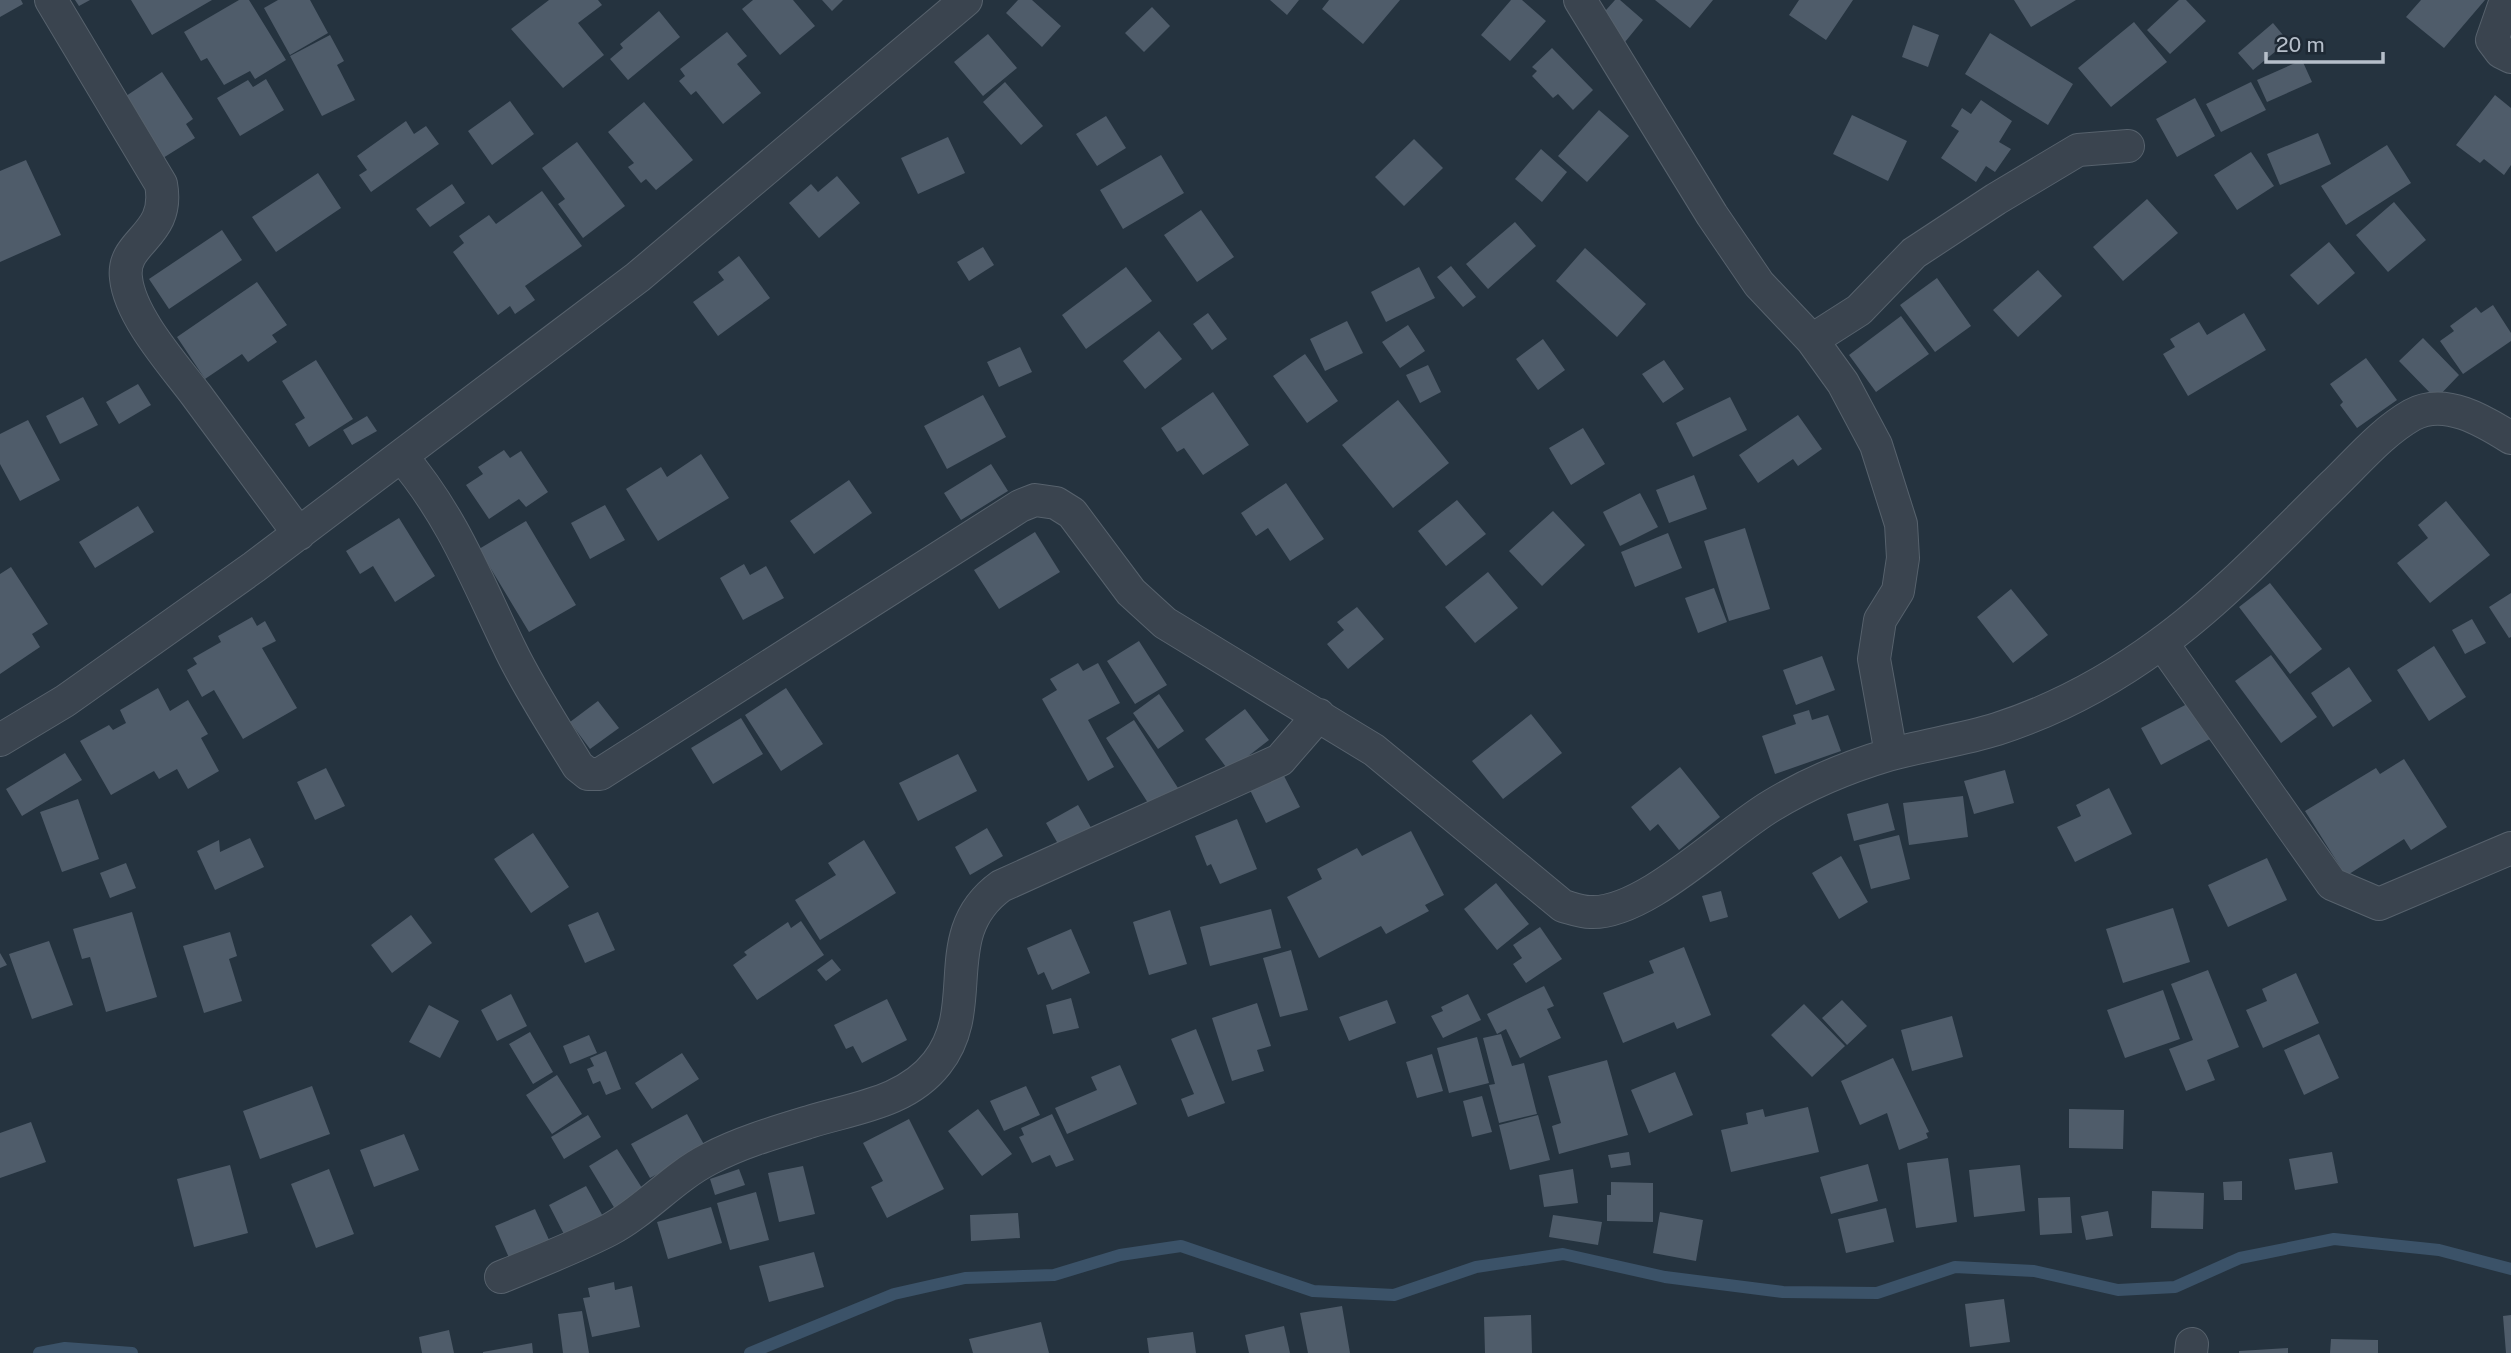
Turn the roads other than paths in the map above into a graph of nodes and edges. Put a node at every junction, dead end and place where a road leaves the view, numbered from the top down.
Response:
1 (51, 0) edge
2 (966, 0) edge
3 (1580, 0) edge
4 (2506, 0) edge
5 (2511, 57) edge
6 (2129, 146) dead end
7 (1812, 340) junction
8 (2511, 438) edge
9 (401, 456) junction
10 (299, 534) junction
11 (2162, 643) junction
12 (1318, 715) junction
13 (0, 740) edge
14 (1891, 754) junction
15 (2511, 848) edge
16 (501, 1277) dead end

1 - 10 street
2 - 9 street
3 - 7 street
4 - 5 street
6 - 7 street
7 - 14 street
8 - 11 street
9 - 10 street
9 - 12 street
10 - 13 street
11 - 14 street
11 - 15 street
12 - 14 street
12 - 16 street

